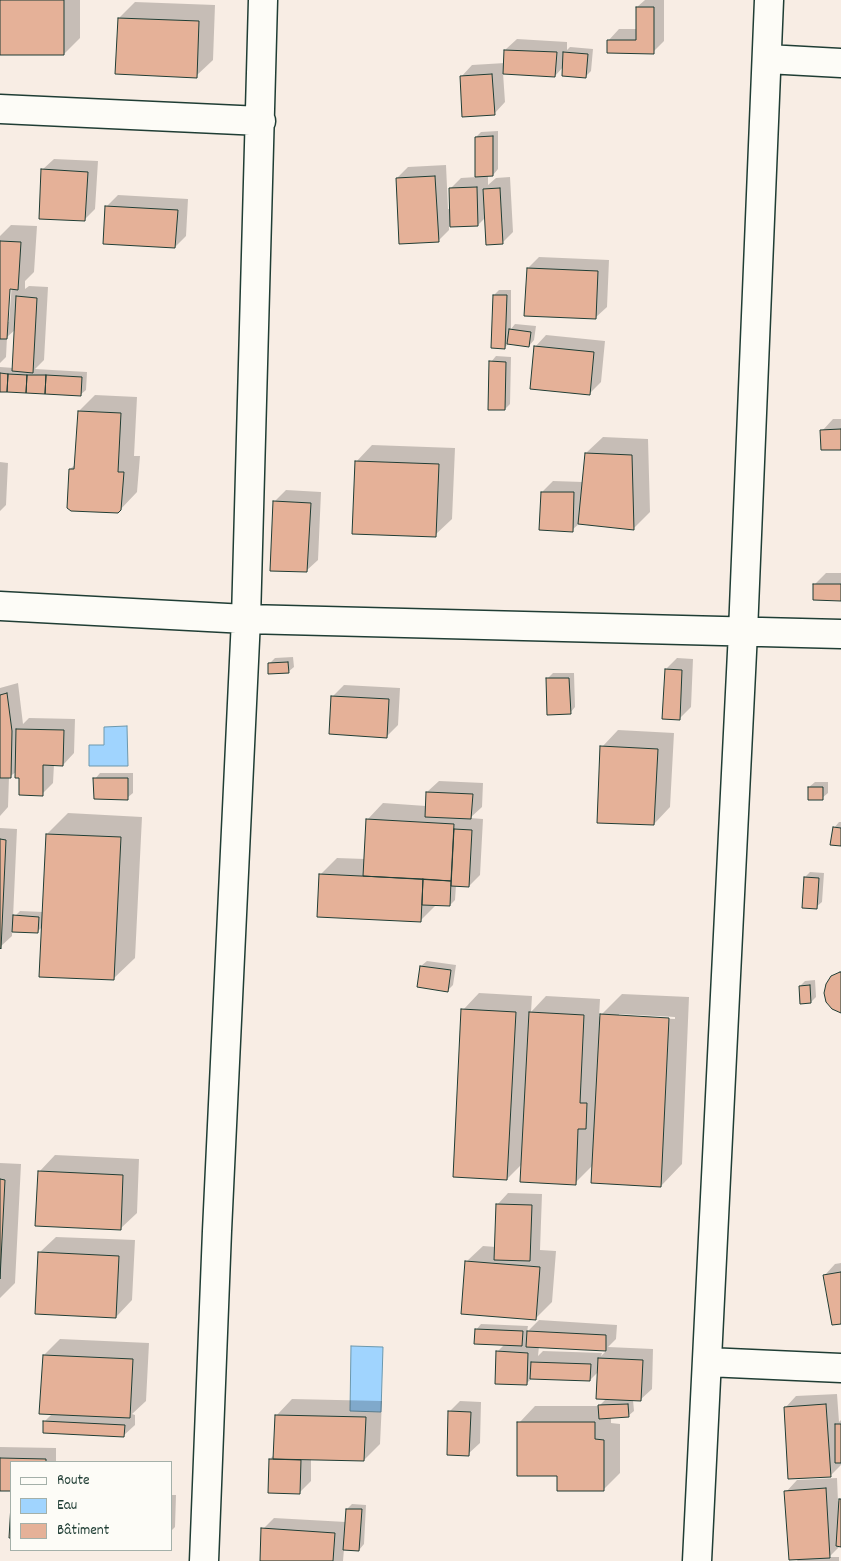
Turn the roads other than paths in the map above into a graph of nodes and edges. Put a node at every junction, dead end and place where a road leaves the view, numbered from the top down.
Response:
1 (264, 0) edge
2 (769, 0) edge
3 (767, 59) junction
4 (841, 63) edge
5 (0, 109) edge
6 (260, 121) junction
7 (0, 606) edge
8 (246, 620) junction
9 (744, 632) junction
10 (841, 634) edge
11 (707, 1362) junction
12 (841, 1368) edge
13 (204, 1561) edge
14 (697, 1561) edge

1 - 6 street
2 - 3 street
3 - 4 street
3 - 9 street
5 - 6 street
6 - 8 street
7 - 8 street
8 - 9 street
8 - 13 street
9 - 10 street
9 - 11 street
11 - 12 street
11 - 14 street

